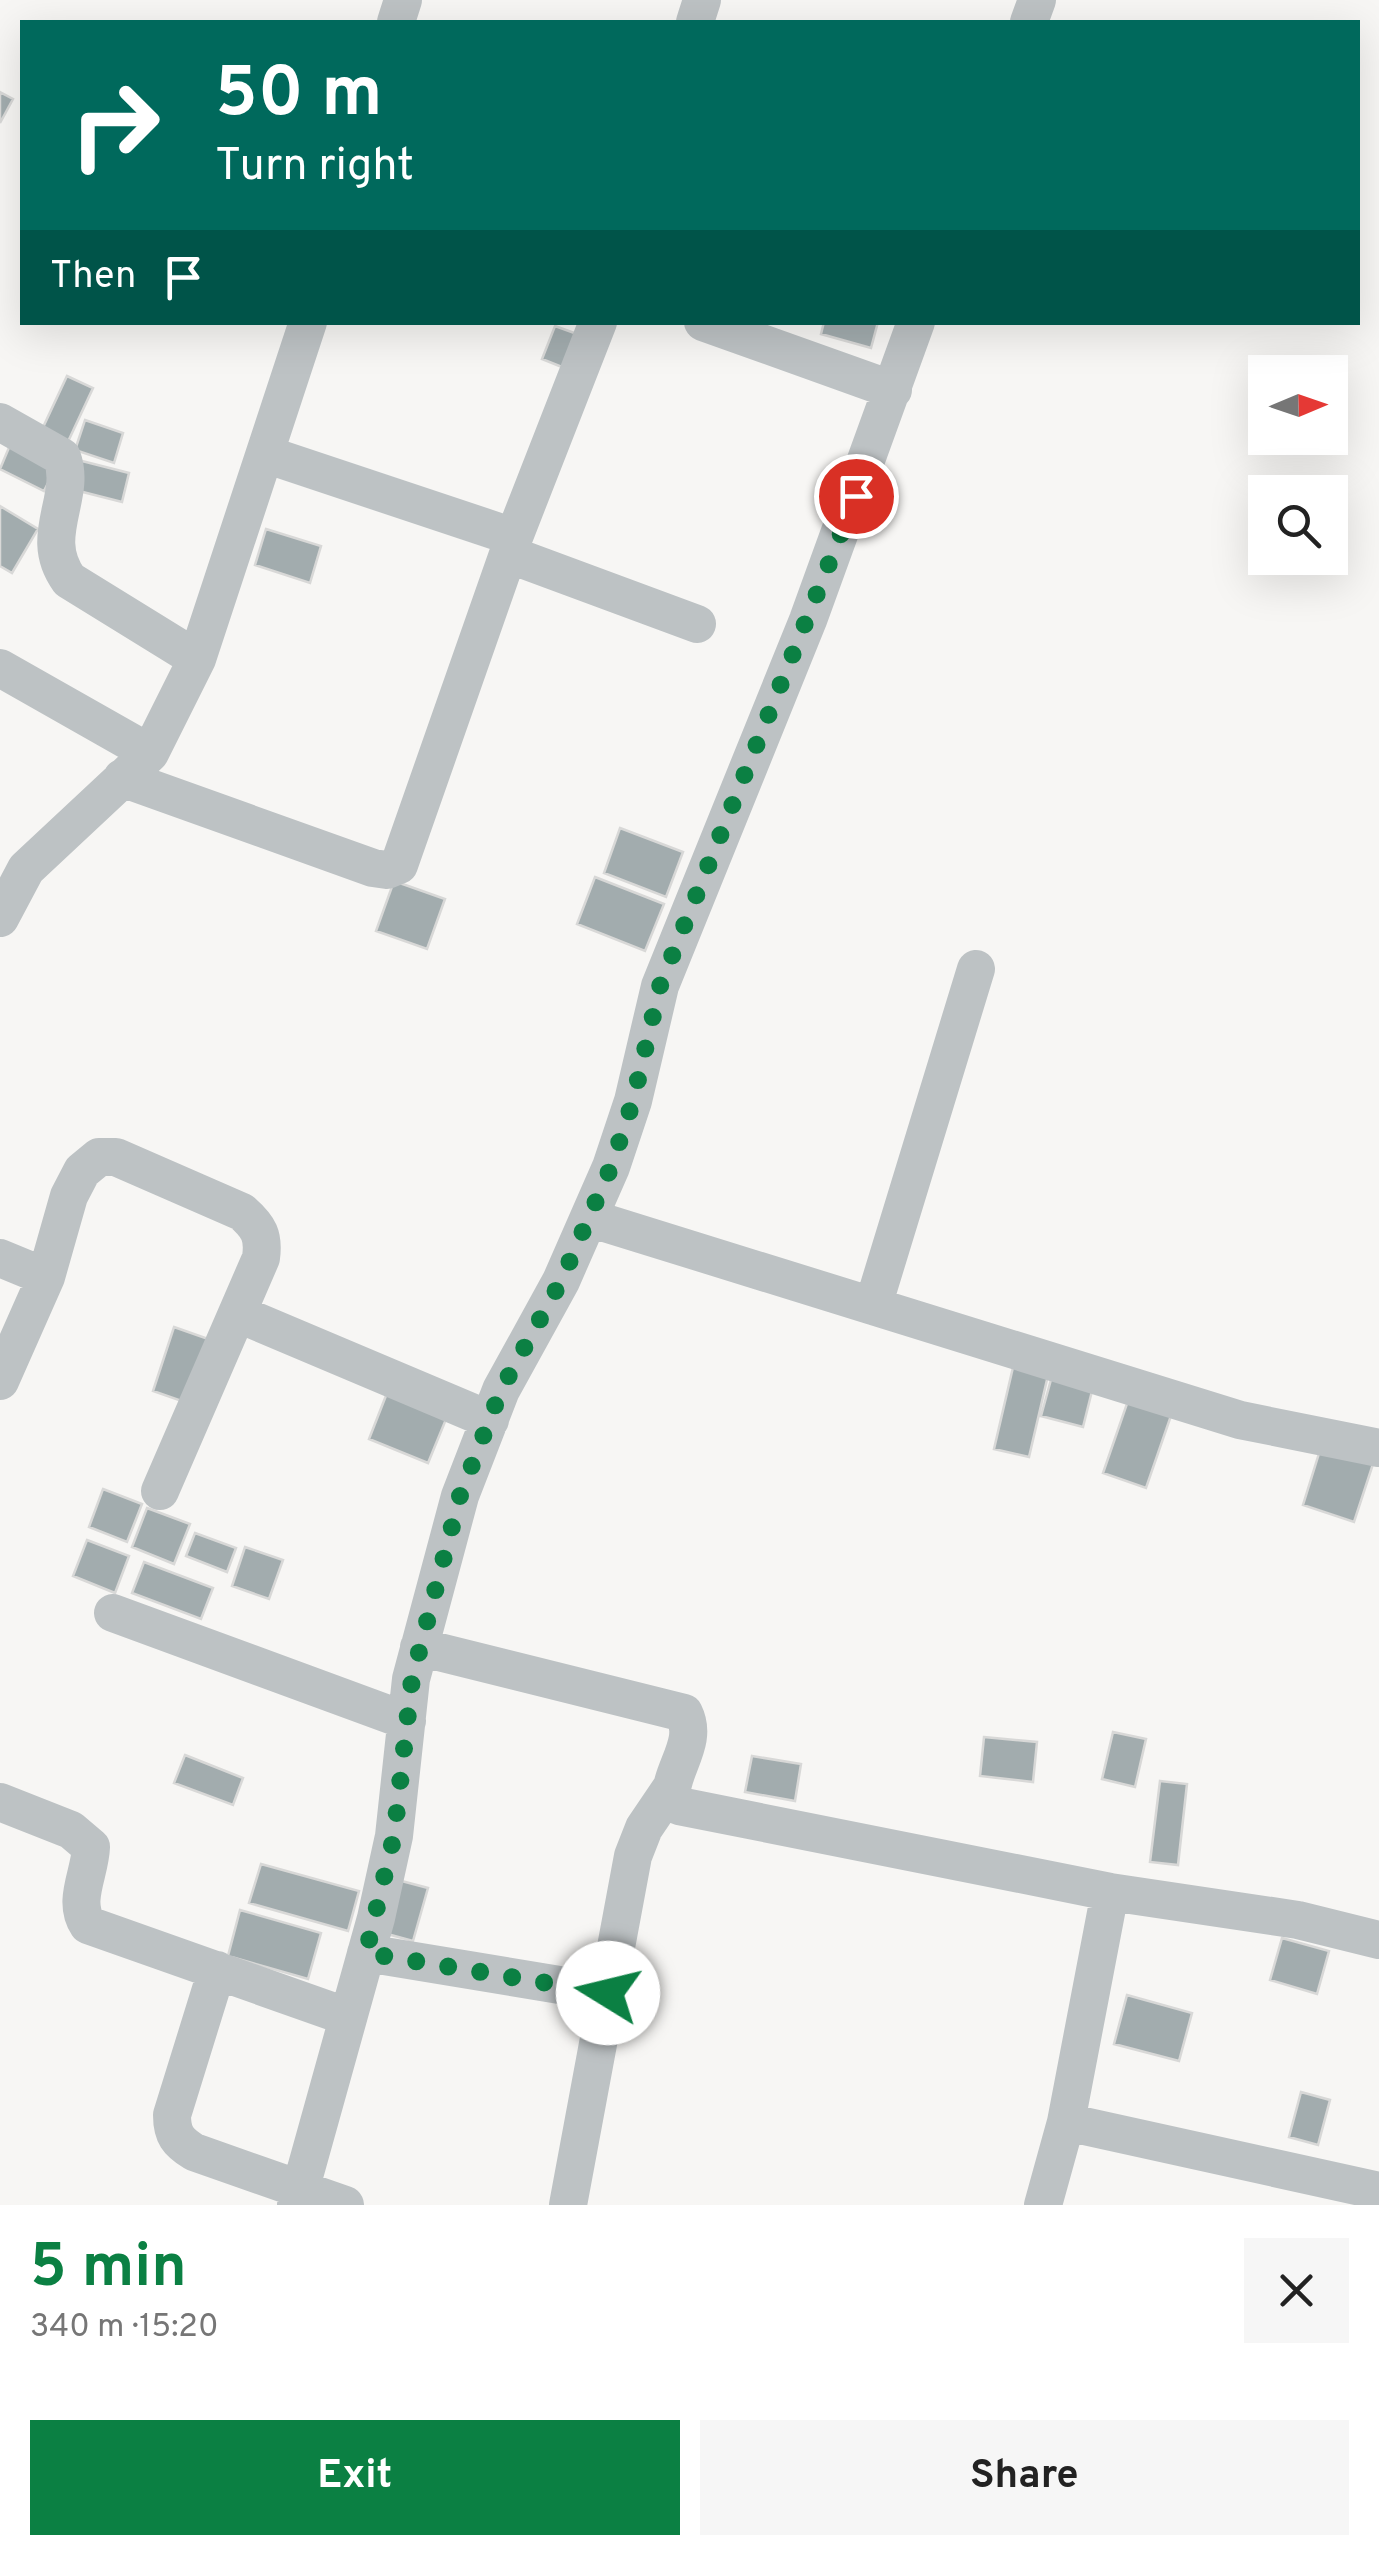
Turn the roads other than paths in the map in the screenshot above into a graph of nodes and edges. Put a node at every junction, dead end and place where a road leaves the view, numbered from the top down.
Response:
1 (307, 325) edge
2 (597, 325) edge
3 (711, 325) edge
4 (915, 325) edge
5 (893, 390) junction
6 (0, 422) edge
7 (265, 454) junction
8 (511, 546) junction
9 (698, 624) dead end
10 (197, 658) junction
11 (0, 668) edge
12 (136, 766) junction
13 (0, 918) edge
14 (976, 968) dead end
15 (589, 1218) junction
16 (0, 1258) edge
17 (46, 1277) junction
18 (873, 1306) junction
19 (239, 1314) junction
20 (0, 1381) edge
21 (490, 1420) junction
22 (1379, 1448) edge
23 (160, 1491) dead end
24 (113, 1613) dead end
25 (419, 1647) junction
26 (407, 1721) junction
27 (671, 1788) junction
28 (0, 1802) edge
29 (1110, 1892) junction
30 (1379, 1940) edge
31 (366, 1953) junction
32 (217, 1970) junction
33 (608, 1993) junction
34 (348, 2016) junction
35 (1066, 2122) junction
36 (1379, 2191) edge
37 (298, 2197) edge
38 (345, 2205) edge
39 (568, 2205) edge
40 (1042, 2205) edge

1 - 7 street
2 - 8 street
3 - 5 street
4 - 5 street
5 - 15 street
6 - 10 street
7 - 8 street
7 - 10 street
8 - 9 street
8 - 12 street
10 - 12 street
11 - 12 street
12 - 13 street
14 - 18 street
15 - 18 street
15 - 21 street
16 - 17 street
17 - 19 street
17 - 20 street
18 - 22 street
19 - 21 street
19 - 23 street
21 - 25 street
24 - 26 street
25 - 26 street
25 - 27 street
26 - 31 street
27 - 29 street
27 - 33 street
28 - 32 street
29 - 30 street
29 - 35 street
31 - 33 street
31 - 34 street
32 - 34 street
32 - 37 street
33 - 39 street
34 - 37 street
35 - 36 street
35 - 40 street
37 - 38 street

